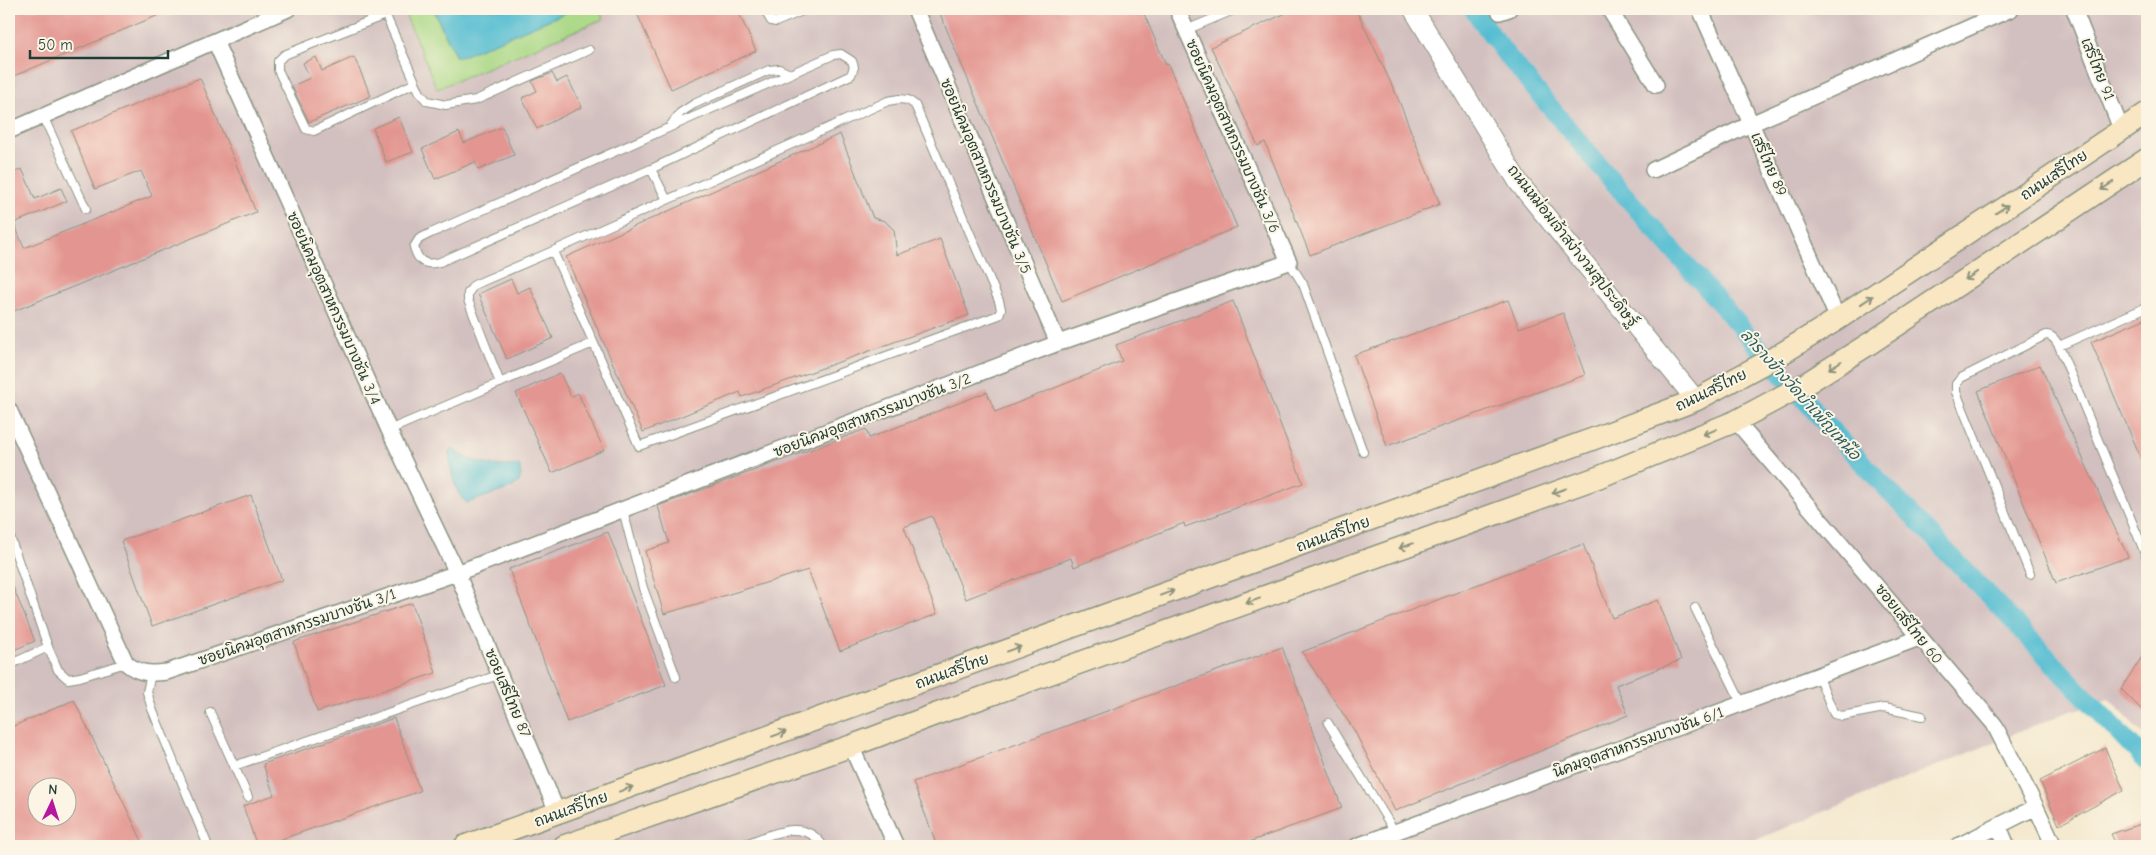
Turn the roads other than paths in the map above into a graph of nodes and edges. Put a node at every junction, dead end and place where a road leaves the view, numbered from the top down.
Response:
1 (288, 9) edge
2 (764, 9) edge
3 (807, 9) edge
4 (915, 9) edge
5 (1177, 9) edge
6 (1236, 9) edge
7 (1414, 9) edge
8 (1498, 9) edge
9 (1509, 9) edge
10 (1609, 9) edge
11 (1700, 9) edge
12 (2011, 9) edge
13 (2074, 9) edge
14 (384, 12) edge
15 (1186, 30) junction
16 (215, 41) junction
17 (589, 50) dead end
18 (790, 74) junction
19 (415, 83) junction
20 (1656, 85) dead end
21 (2147, 112) edge
22 (43, 116) junction
23 (1751, 124) junction
24 (670, 127) junction
25 (2121, 129) junction
26 (9, 131) edge
27 (2147, 159) edge
28 (651, 169) junction
29 (1653, 170) dead end
30 (667, 200) junction
31 (86, 209) dead end
32 (553, 250) junction
33 (1289, 262) junction
34 (2147, 306) edge
35 (1838, 319) junction
36 (593, 343) junction
37 (1058, 343) junction
38 (2059, 346) junction
39 (500, 383) junction
40 (1696, 400) junction
41 (9, 410) edge
42 (1736, 421) junction
43 (389, 430) junction
44 (1363, 452) dead end
45 (623, 510) junction
46 (9, 534) edge
47 (2147, 558) edge
48 (457, 573) junction
49 (2030, 574) dead end
50 (1695, 608) dead end
51 (1919, 638) junction
52 (48, 647) junction
53 (9, 666) edge
54 (131, 667) junction
55 (151, 674) junction
56 (501, 674) junction
57 (1818, 676) junction
58 (676, 677) dead end
59 (1742, 704) junction
60 (210, 712) dead end
61 (1922, 716) dead end
62 (1328, 724) dead end
63 (851, 746) junction
64 (234, 766) junction
65 (248, 797) dead end
66 (2036, 807) junction
67 (558, 814) junction
68 (1999, 827) junction
69 (1395, 832) junction
70 (568, 845) edge
71 (208, 846) edge
72 (465, 846) edge
73 (740, 846) edge
74 (823, 846) edge
75 (896, 846) edge
76 (1357, 846) edge
77 (1958, 846) edge
78 (2007, 846) edge
79 (2054, 846) edge

1 - 16 street
2 - 3 lane
4 - 37 street, ซอยนิคมอุตสาหกรรมบางชัน 3/5
5 - 15 street, ซอยนิคมอุตสาหกรรมบางชัน 3/6
6 - 15 lane
7 - 40 street, ถนนหม่อมเจ้าสง่างามสุประดิษฐ์
8 - 9 street
10 - 20 street
11 - 23 street, เสรีไทย 89
12 - 23 street
13 - 25 street, เสรีไทย 91
14 - 19 lane
14 - 19 lane
15 - 33 street, ซอยนิคมอุตสาหกรรมบางชัน 3/6
16 - 22 street
16 - 43 street, ซอยนิคมอุตสาหกรรมบางชัน 3/4
17 - 19 lane
18 - 24 lane
18 - 24 lane
18 - 28 lane
21 - 25 main road, ถนนเสรีไทย
22 - 26 street
22 - 31 lane
23 - 29 street
23 - 35 street, เสรีไทย 89
24 - 28 lane
35 -> 25 main road, ถนนเสรีไทย
27 -> 42 main road
28 - 30 lane
30 - 32 lane
30 - 36 lane
32 - 36 lane
32 - 39 lane
33 - 37 street, ซอยนิคมอุตสาหกรรมบางชัน 3/2
33 - 44 lane
34 - 38 lane
35 - 40 main road, ถนนเสรีไทย
36 - 39 lane
37 - 45 street, ซอยนิคมอุตสาหกรรมบางชัน 3/2
38 - 47 lane
38 - 49 lane
39 - 43 lane
67 -> 40 main road, ถนนเสรีไทย
41 - 54 street
42 - 51 street, ซอยเสรีไทย 60
42 -> 63 main road
43 - 48 street, ซอยนิคมอุตสาหกรรมบางชัน 3/4
45 - 48 street, ซอยนิคมอุตสาหกรรมบางชัน 3/2
45 - 58 lane
46 - 52 lane
48 - 55 street, ซอยนิคมอุตสาหกรรมบางชัน 3/1
48 - 56 street, ซอยเสรีไทย 87
50 - 59 lane
51 - 57 street, นิคมอุตสาหกรรมบางชัน 6/1
51 - 66 street, ซอยเสรีไทย 60
52 - 53 lane
52 - 54 lane
54 - 55 street, ซอยนิคมอุตสาหกรรมบางชัน 3/1
55 - 71 lane
56 - 64 lane
56 - 67 street, ซอยเสรีไทย 87
57 - 59 street, นิคมอุตสาหกรรมบางชัน 6/1
57 - 61 lane
59 - 69 street, นิคมอุตสาหกรรมบางชัน 6/1
60 - 64 lane
62 - 69 lane
63 - 70 main road
63 - 75 street
64 - 65 lane
66 - 68 street
66 - 79 street, ซอยเสรีไทย 60
67 - 70 main road
67 - 72 main road, ถนนเสรีไทย
68 - 77 street
68 - 78 street
69 - 76 street, นิคมอุตสาหกรรมบางชัน 6/1
73 - 74 lane

